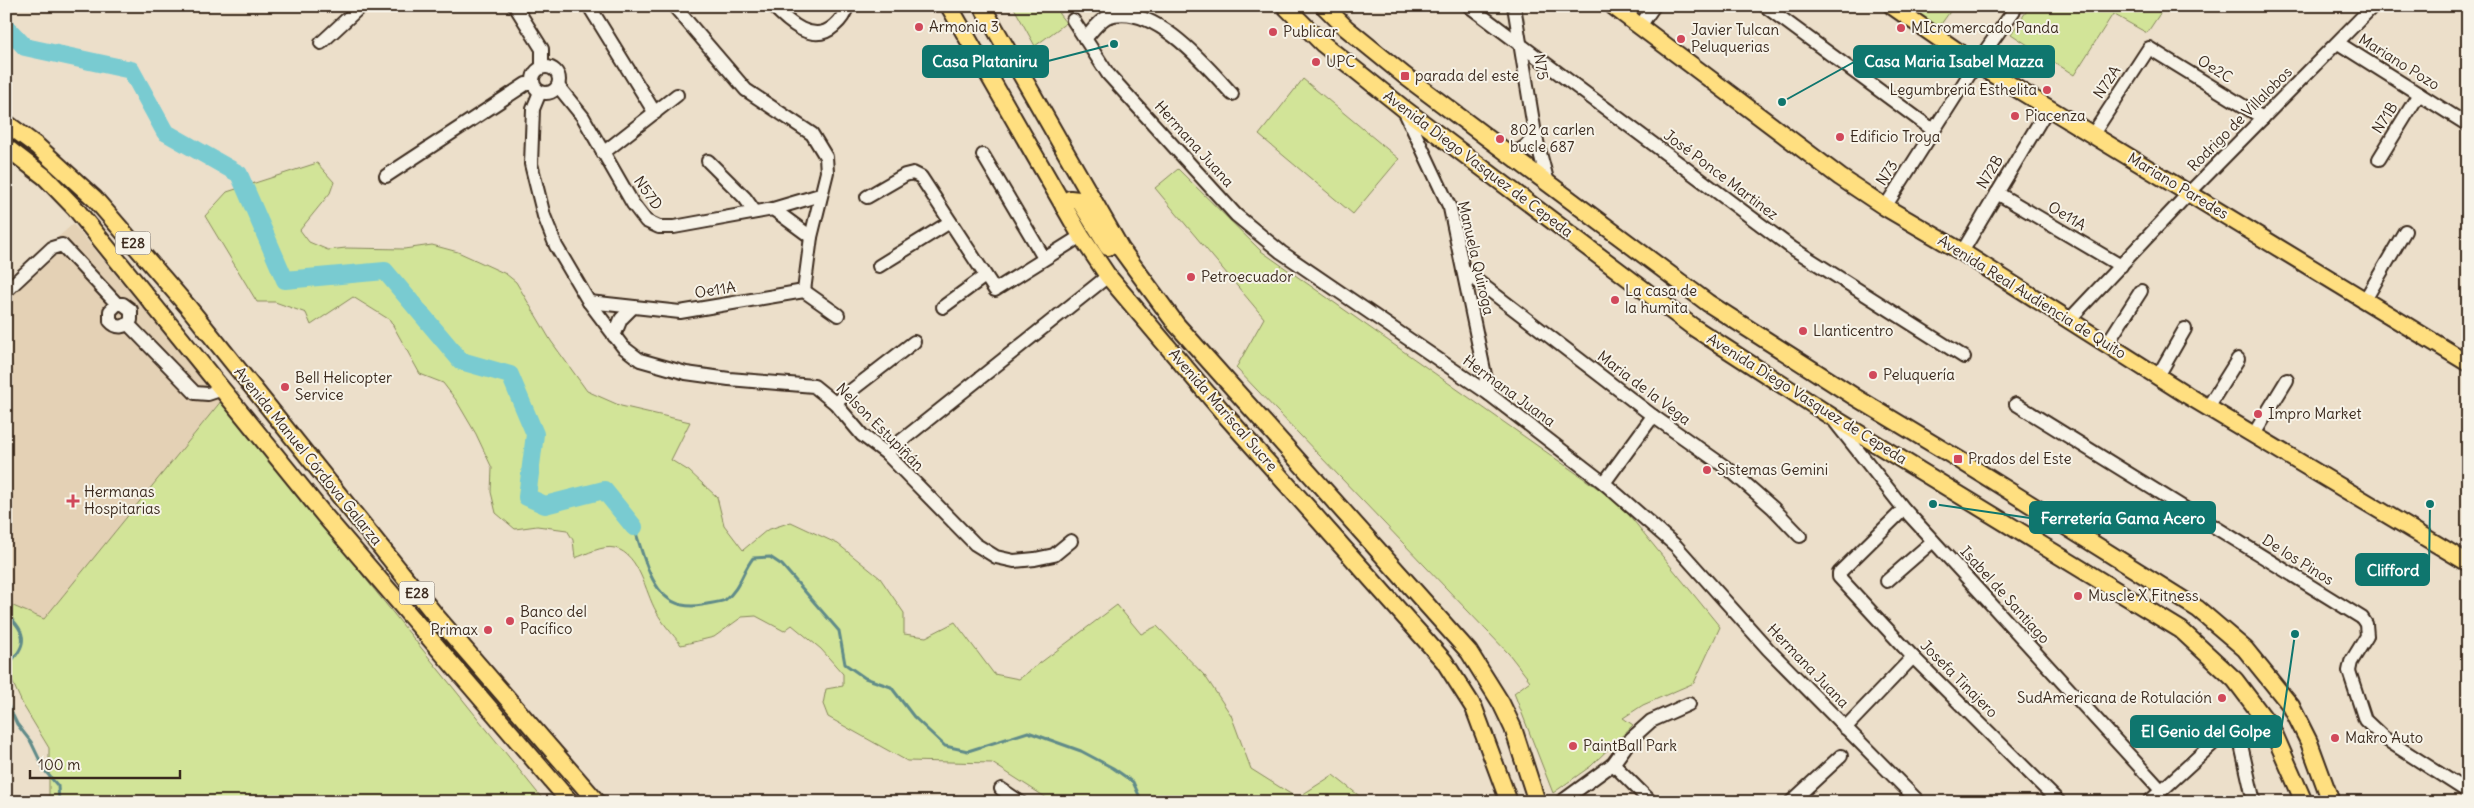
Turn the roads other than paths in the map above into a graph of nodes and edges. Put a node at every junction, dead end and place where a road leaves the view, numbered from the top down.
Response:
1 (361, 6) edge
2 (515, 6) edge
3 (589, 6) edge
4 (674, 6) edge
5 (774, 6) edge
6 (847, 6) edge
7 (949, 6) edge
8 (982, 6) edge
9 (1285, 6) edge
10 (1324, 6) edge
11 (1469, 6) edge
12 (1514, 6) edge
13 (1614, 6) edge
14 (1654, 6) edge
15 (1765, 6) edge
16 (1892, 6) edge
17 (2017, 6) edge
18 (2373, 6) edge
19 (1073, 20) dead end
20 (1640, 26) junction
21 (1085, 39) junction
22 (321, 43) dead end
23 (2338, 43) junction
24 (1521, 46) junction
25 (2150, 48) joint
26 (1976, 64) junction
27 (542, 67) junction
28 (558, 86) junction
29 (536, 88) junction
30 (1232, 94) dead end
31 (2419, 94) junction
32 (677, 95) dead end
33 (1403, 108) junction
34 (2048, 108) junction
35 (655, 113) junction
36 (2263, 118) junction
37 (6, 123) edge
38 (2468, 125) edge
39 (1933, 130) junction
40 (1535, 134) junction
41 (2093, 134) junction
42 (6, 147) edge
43 (1508, 153) junction
44 (603, 154) junction
45 (983, 155) dead end
46 (2378, 159) dead end
47 (708, 162) dead end
48 (386, 176) dead end
49 (1548, 183) junction
50 (1996, 193) junction
51 (2189, 193) junction
52 (820, 195) junction
53 (867, 198) dead end
54 (1064, 206) junction
55 (1885, 207) junction
56 (773, 209) junction
57 (755, 212) junction
58 (950, 222) junction
59 (2405, 231) dead end
60 (1081, 236) junction
61 (811, 237) junction
62 (1962, 252) junction
63 (1044, 258) junction
64 (879, 266) dead end
65 (2120, 266) junction
66 (1463, 270) junction
67 (985, 276) junction
68 (1108, 276) junction
69 (1147, 285) junction
70 (6, 291) edge
71 (804, 291) junction
72 (2141, 291) dead end
73 (2365, 300) junction
74 (589, 302) junction
75 (117, 304) junction
76 (633, 307) junction
77 (943, 307) dead end
78 (838, 315) dead end
79 (2069, 320) junction
80 (128, 324) junction
81 (2185, 329) dead end
82 (614, 336) junction
83 (914, 342) dead end
84 (2107, 344) junction
85 (1964, 357) dead end
86 (2238, 359) dead end
87 (2468, 362) edge
88 (2158, 376) junction
89 (245, 377) junction
90 (2288, 380) dead end
91 (223, 389) junction
92 (1489, 394) junction
93 (835, 403) junction
94 (2016, 404) dead end
95 (2208, 407) junction
96 (1653, 416) junction
97 (1227, 417) junction
98 (1832, 417) junction
99 (2254, 434) junction
100 (886, 453) junction
101 (1303, 465) junction
102 (1604, 483) junction
103 (1904, 509) junction
104 (1800, 536) dead end
105 (1071, 541) dead end
106 (1933, 541) junction
107 (2468, 562) edge
108 (1887, 581) dead end
109 (1914, 657) junction
110 (1689, 704) dead end
111 (533, 728) junction
112 (1844, 728) junction
113 (519, 740) junction
114 (1841, 756) dead end
115 (1613, 764) junction
116 (1001, 789) dead end
117 (2161, 790) junction
118 (2468, 792) edge
119 (2253, 801) edge
120 (570, 802) edge
121 (597, 802) edge
122 (1020, 802) edge
123 (1509, 802) edge
124 (1536, 802) edge
125 (1561, 802) edge
126 (1651, 802) edge
127 (1791, 802) edge
128 (1918, 802) edge
129 (2059, 802) edge
130 (2149, 802) edge
131 (2304, 802) edge
132 (2331, 802) edge

1 - 22 street
2 - 27 street
3 - 35 street
4 - 52 street
5 - 6 street
7 - 54 main road, Avenida Mariscal Sucre
8 - 69 main road, Avenida Mariscal Sucre
9 - 33 main road, Avenida Diego Vasquez de Cepeda
10 - 43 main road, Avenida Diego Vasquez de Cepeda
11 - 24 street, José Ponce Martinez
12 - 24 street, N75
13 - 20 main road, Avenida Real Audiencia de Quito
14 - 20 street
15 - 39 street
16 - 26 main road, Mariano Paredes
17 - 26 street, N73
18 - 23 street, Rodrigo de Villalobos
19 - 21 street, Hermana Juana
20 - 55 main road, Avenida Real Audiencia de Quito
21 - 30 street
21 - 92 street, Hermana Juana
23 - 31 street, Mariano Pozo
23 - 36 street, Rodrigo de Villalobos
24 - 40 street, N75
24 - 85 street, José Ponce Martinez
25 - 36 street, Oe2C
25 - 41 street, N72A
26 - 34 main road, Mariano Paredes
26 - 39 street, N73
27 - 28 street
27 - 29 street
28 - 29 street
28 - 44 street, N57D
29 - 48 street
29 - 74 street, Nelson Estupiñán
31 - 38 street, Mariano Pozo
31 - 46 street, N71B
32 - 35 street
33 - 66 street, Manuela Quiroga
33 - 98 main road, Avenida Diego Vasquez de Cepeda
34 - 41 main road, Mariano Paredes
34 - 50 street, N72B
35 - 44 street
36 - 51 street, Rodrigo de Villalobos
37 - 89 main road, Avenida Manuel Córdova Galarza / E28
39 - 55 street, N73
40 - 43 street
40 - 49 street, N75
41 - 51 main road, Mariano Paredes
42 - 91 main road, Avenida Manuel Córdova Galarza / E28
43 - 49 main road, Avenida Diego Vasquez de Cepeda
44 - 57 street, N57D
45 - 63 street
47 - 57 street
49 - 132 main road, Avenida Diego Vasquez de Cepeda
50 - 62 street, N72B
50 - 65 street, Oe11A
51 - 65 street, Rodrigo de Villalobos
51 - 73 main road, Mariano Paredes
52 - 56 street, N57D
52 - 61 street
53 - 58 street
54 - 60 main road, Avenida Mariscal Sucre
54 - 69 main road
55 - 62 main road, Avenida Real Audiencia de Quito
56 - 57 street, N57D
56 - 61 street
58 - 64 street
58 - 67 street
59 - 73 street
60 - 63 street
60 - 68 main road, Avenida Mariscal Sucre
61 - 71 street
62 - 79 main road, Avenida Real Audiencia de Quito
63 - 67 street
65 - 79 street, Rodrigo de Villalobos
66 - 92 street, Manuela Quiroga
66 - 96 street, Maria de la Vega
67 - 77 street
68 - 97 main road, Avenida Mariscal Sucre
68 - 100 street
69 - 101 main road, Avenida Mariscal Sucre
70 - 75 street
71 - 76 street, Oe11A
71 - 78 street
72 - 84 street
73 - 87 main road, Mariano Paredes
74 - 76 street, Oe11A
74 - 82 street, Nelson Estupiñán
75 - 80 street
75 - 80 street
76 - 82 street
79 - 84 main road, Avenida Real Audiencia de Quito
80 - 91 street
81 - 88 street
82 - 93 street, Nelson Estupiñán
83 - 93 street
84 - 88 main road, Avenida Real Audiencia de Quito
86 - 95 street
88 - 95 main road, Avenida Real Audiencia de Quito
89 - 91 main road
89 - 111 main road, Avenida Manuel Córdova Galarza / E28
90 - 99 street
91 - 113 main road, Avenida Manuel Córdova Galarza / E28
92 - 102 street, Hermana Juana
93 - 100 street, Nelson Estupiñán
94 - 118 street, De los Pinos
95 - 99 main road, Avenida Real Audiencia de Quito
96 - 102 street
96 - 104 street, Maria de la Vega
97 - 101 main road
97 - 123 main road, Avenida Mariscal Sucre
98 - 103 street, Isabel de Santiago
98 - 131 main road, Avenida Diego Vasquez de Cepeda
99 - 107 main road, Avenida Real Audiencia de Quito
100 - 105 street, Nelson Estupiñán
101 - 124 main road, Avenida Mariscal Sucre
102 - 112 street, Hermana Juana
103 - 106 street, Isabel de Santiago
103 - 109 street, Josefa Tinajero
106 - 108 street
106 - 117 street, Isabel de Santiago
109 - 112 street
109 - 129 street, Josefa Tinajero
110 - 115 street
111 - 113 main road
111 - 121 main road, Avenida Manuel Córdova Galarza / E28
112 - 128 street, Hermana Juana
113 - 120 main road, Avenida Manuel Córdova Galarza / E28
114 - 127 street
115 - 125 street
115 - 126 street
116 - 122 street
117 - 119 street
117 - 130 street

